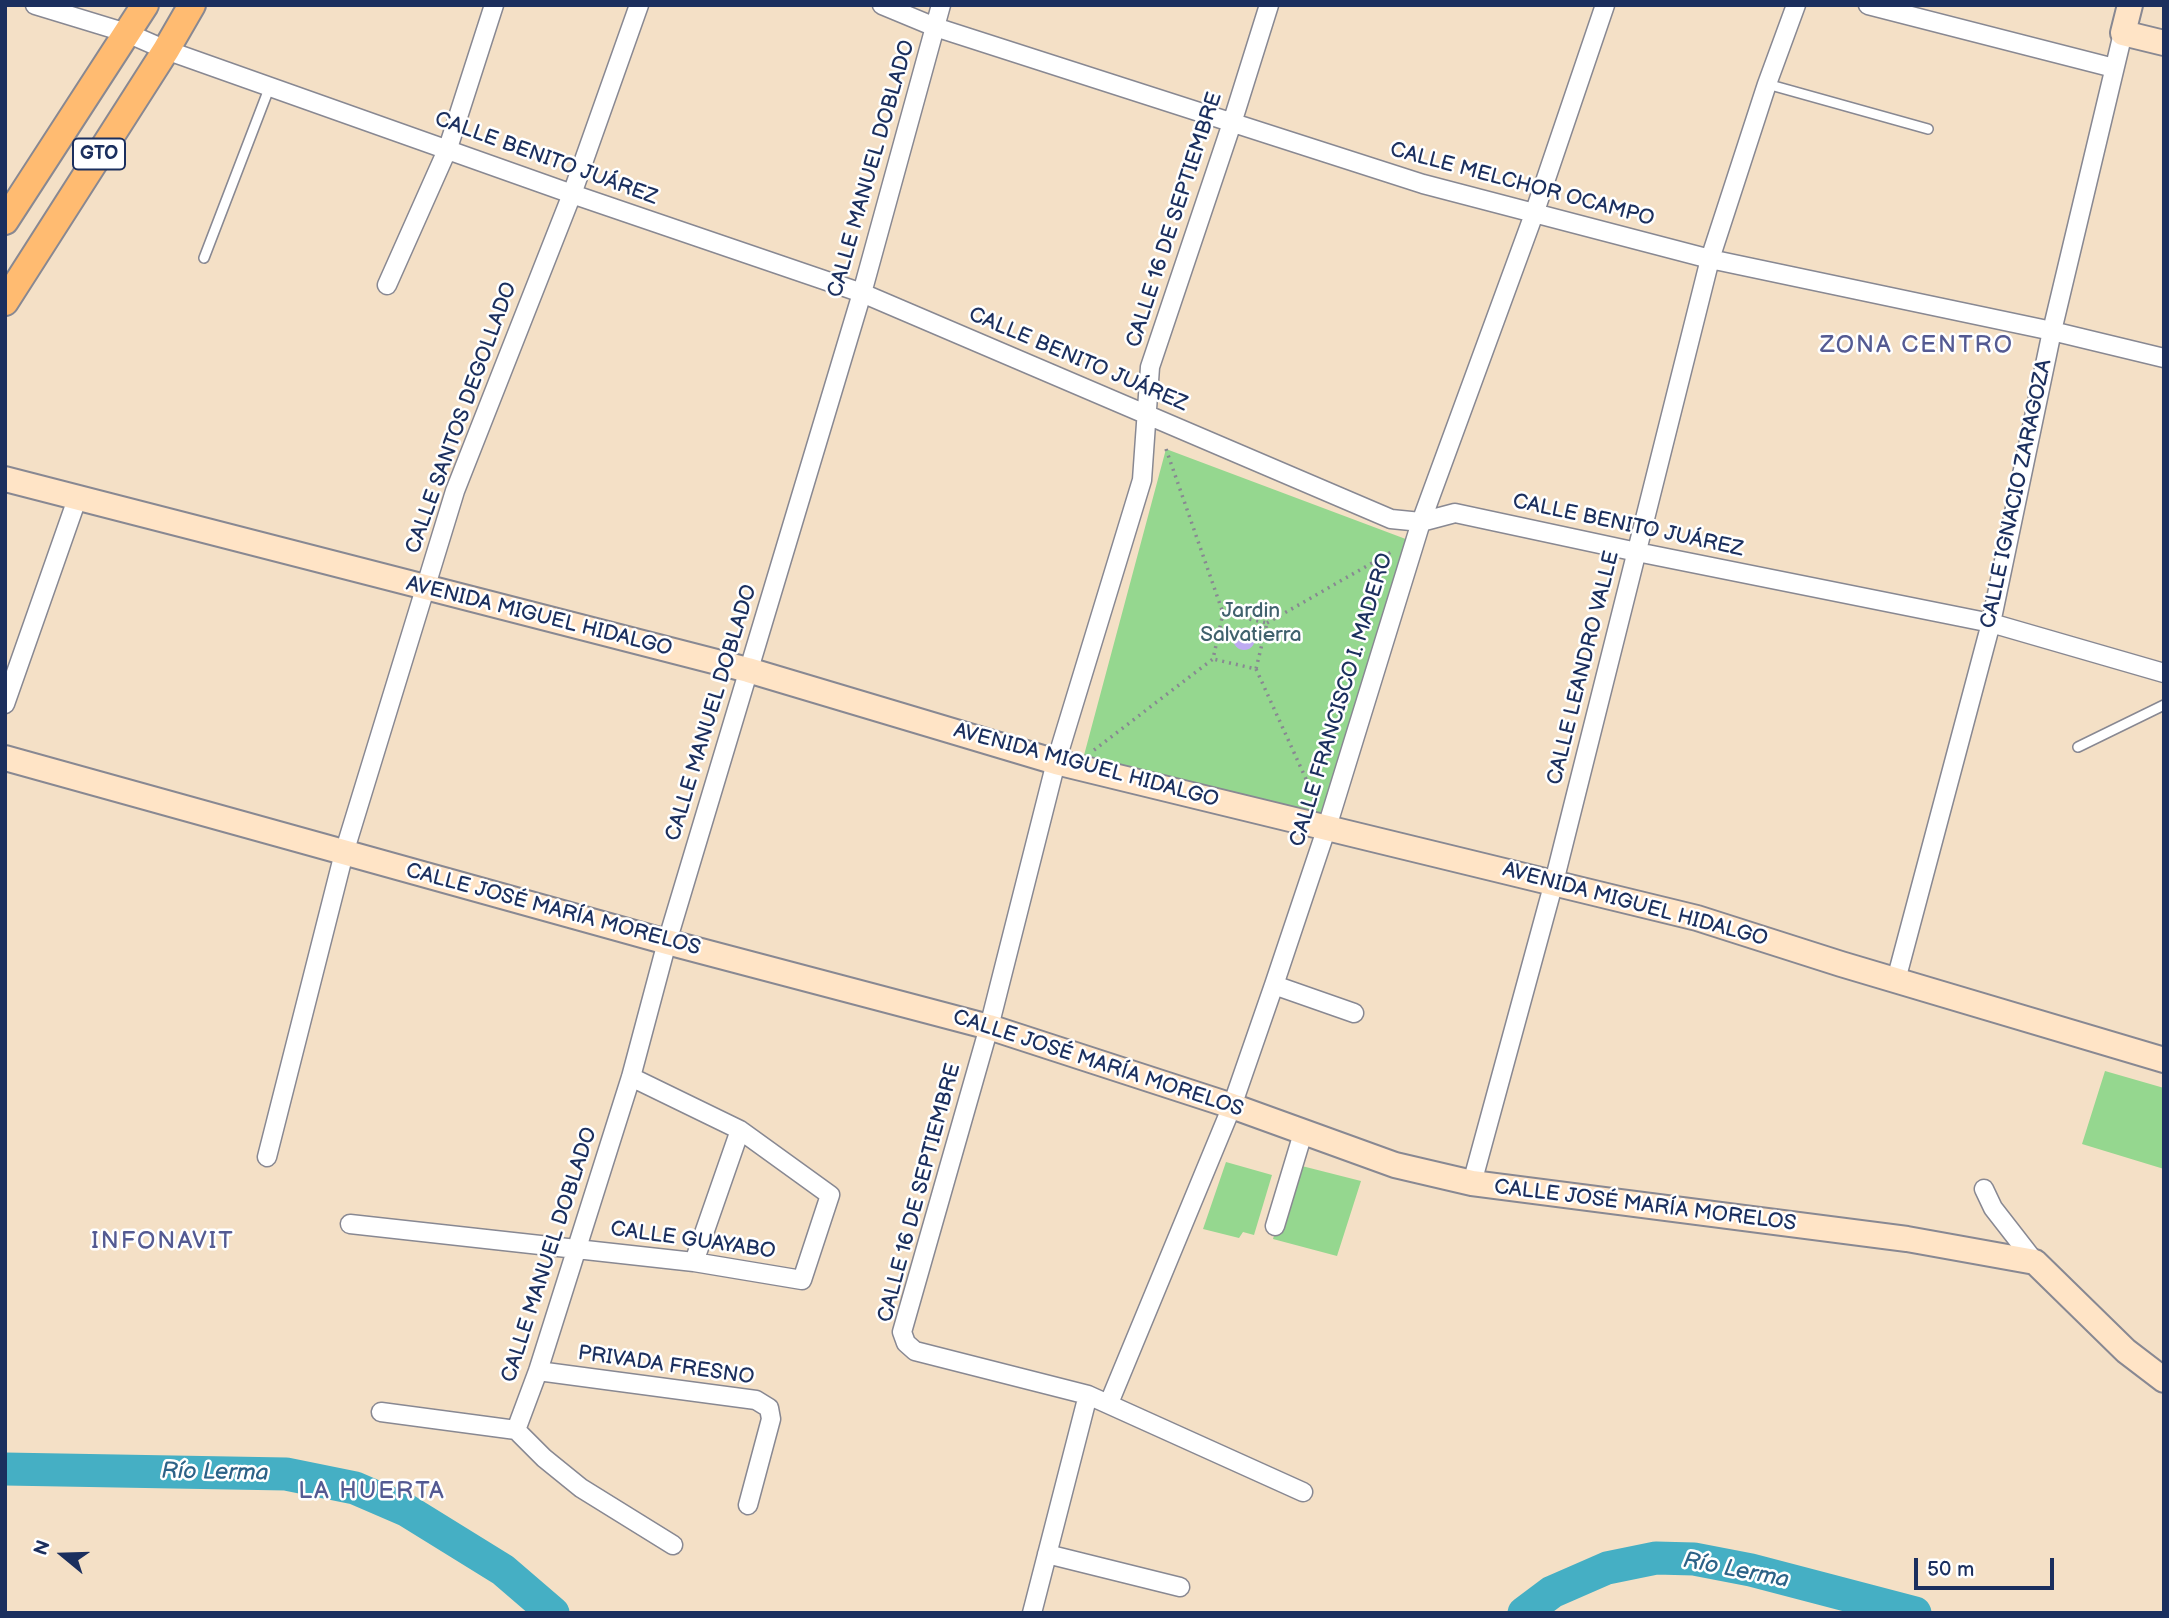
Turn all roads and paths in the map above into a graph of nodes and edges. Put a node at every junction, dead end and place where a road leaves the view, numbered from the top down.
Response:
1 (35, 5) edge
2 (145, 5) edge
3 (192, 5) edge
4 (494, 5) edge
5 (639, 5) edge
6 (882, 5) edge
7 (941, 5) edge
8 (1269, 5) edge
9 (1605, 5) edge
10 (1796, 5) edge
11 (1868, 5) edge
12 (2130, 5) edge
13 (935, 27) junction
14 (127, 33) junction
15 (2123, 33) junction
16 (2164, 43) edge
17 (166, 50) junction
18 (2114, 68) junction
19 (1768, 84) junction
20 (270, 86) junction
21 (1232, 123) junction
22 (1928, 129) dead end
23 (448, 148) junction
24 (572, 194) junction
25 (1534, 214) junction
26 (5, 221) edge
27 (204, 258) dead end
28 (1710, 258) junction
29 (387, 285) dead end
30 (862, 293) junction
31 (5, 302) edge
32 (2052, 331) junction
33 (2164, 358) edge
34 (1147, 413) junction
35 (1166, 449) dead end
36 (5, 479) edge
37 (77, 499) junction
38 (1421, 522) junction
39 (1399, 547) dead end
40 (1637, 552) junction
41 (424, 588) junction
42 (1223, 612) junction
43 (1267, 623) junction
44 (1991, 623) junction
45 (1213, 659) junction
46 (1256, 669) junction
47 (748, 670) junction
48 (2164, 673) edge
49 (5, 704) edge
50 (2164, 705) edge
51 (2078, 747) dead end
52 (1094, 751) dead end
53 (5, 758) edge
54 (1056, 761) junction
55 (1323, 817) junction
56 (344, 853) junction
57 (1554, 882) junction
58 (667, 942) junction
59 (1896, 980) junction
60 (1274, 985) junction
61 (1354, 1013) dead end
62 (989, 1027) junction
63 (2164, 1060) edge
64 (631, 1077) junction
65 (1231, 1106) junction
66 (740, 1130) junction
67 (1303, 1133) junction
68 (267, 1157) dead end
69 (1472, 1183) junction
70 (1984, 1189) dead end
71 (349, 1224) dead end
72 (1275, 1226) dead end
73 (577, 1248) junction
74 (694, 1262) junction
75 (2035, 1262) junction
76 (538, 1371) junction
77 (2164, 1380) edge
78 (1088, 1395) junction
79 (1109, 1403) junction
80 (381, 1412) dead end
81 (516, 1430) junction
82 (1303, 1492) dead end
83 (748, 1504) dead end
84 (673, 1545) dead end
85 (1047, 1554) junction
86 (1181, 1587) dead end
87 (1032, 1613) edge

1 - 14 street, CALLE BENITO JUÁREZ
2 - 14 main road, GTO
3 - 17 main road, GTO
4 - 23 street
5 - 24 street, CALLE SANTOS DEGOLLADO
6 - 13 street, CALLE MELCHOR OCAMPO
7 - 13 street, CALLE MANUEL DOBLADO
8 - 21 street, CALLE 16 DE SEPTIEMBRE
9 - 25 street, CALLE FRANCISCO I. MADERO
10 - 19 street, CALLE LEANDRO VALLE
11 - 18 street
12 - 15 street, CALLE IGNACIO ZARAGOZA
13 - 21 street, CALLE MELCHOR OCAMPO
13 - 30 street, CALLE MANUEL DOBLADO
14 - 17 street, CALLE BENITO JUÁREZ
14 - 26 main road, GTO
15 - 16 street
15 - 18 street, CALLE IGNACIO ZARAGOZA
17 - 20 street, CALLE BENITO JUÁREZ
17 - 31 main road, GTO
18 - 32 street, CALLE IGNACIO ZARAGOZA
19 - 22 lane
19 - 28 street, CALLE LEANDRO VALLE
20 - 23 street, CALLE BENITO JUÁREZ
20 - 27 lane
21 - 25 street, CALLE MELCHOR OCAMPO
21 - 34 street, CALLE 16 DE SEPTIEMBRE
23 - 24 street, CALLE BENITO JUÁREZ
23 - 29 street
24 - 30 street, CALLE BENITO JUÁREZ
24 - 41 street, CALLE SANTOS DEGOLLADO
25 - 28 street, CALLE MELCHOR OCAMPO
25 - 38 street, CALLE FRANCISCO I. MADERO
28 - 32 street, CALLE MELCHOR OCAMPO
28 - 40 street, CALLE LEANDRO VALLE
30 - 34 street, CALLE BENITO JUÁREZ
30 - 47 street, CALLE MANUEL DOBLADO
32 - 33 street, CALLE MELCHOR OCAMPO
32 - 44 street, CALLE IGNACIO ZARAGOZA
34 - 38 street, CALLE BENITO JUÁREZ
34 - 54 street, CALLE 16 DE SEPTIEMBRE
35 - 42 path
36 - 37 street, AVENIDA MIGUEL HIDALGO
37 - 41 street, AVENIDA MIGUEL HIDALGO
37 - 49 street
38 - 40 street, CALLE BENITO JUÁREZ
38 - 55 street, CALLE FRANCISCO I. MADERO
39 - 43 path
40 - 44 street, CALLE BENITO JUÁREZ
40 - 57 street, CALLE LEANDRO VALLE
41 - 47 street, AVENIDA MIGUEL HIDALGO
41 - 56 street, CALLE SANTOS DEGOLLADO
42 - 43 path
42 - 45 path
43 - 46 path
44 - 48 street, CALLE BENITO JUÁREZ
44 - 59 street, CALLE IGNACIO ZARAGOZA
45 - 46 path
45 - 52 path
46 - 55 path
47 - 54 street, AVENIDA MIGUEL HIDALGO
47 - 58 street, CALLE MANUEL DOBLADO
50 - 51 lane
53 - 56 street, CALLE JOSÉ MARÍA MORELOS
54 - 55 street, AVENIDA MIGUEL HIDALGO
54 - 62 street, CALLE 16 DE SEPTIEMBRE
55 - 57 street, AVENIDA MIGUEL HIDALGO
55 - 60 street, CALLE FRANCISCO I. MADERO
56 - 58 street, CALLE JOSÉ MARÍA MORELOS
56 - 68 street, CALLE SANTOS DEGOLLADO
57 - 59 street, AVENIDA MIGUEL HIDALGO
57 - 69 street, CALLE LEANDRO VALLE
58 - 62 street, CALLE JOSÉ MARÍA MORELOS
58 - 64 street, CALLE MANUEL DOBLADO
59 - 63 street, AVENIDA MIGUEL HIDALGO
60 - 61 street
60 - 65 street, CALLE FRANCISCO I. MADERO
62 - 65 street, CALLE JOSÉ MARÍA MORELOS
62 - 78 street, CALLE 16 DE SEPTIEMBRE
64 - 66 street
64 - 73 street, CALLE MANUEL DOBLADO
65 - 67 street, CALLE JOSÉ MARÍA MORELOS
65 - 79 street, CALLE FRANCISCO I. MADERO
66 - 74 street
66 - 74 street, CALLE GUAYABO
67 - 69 street, CALLE JOSÉ MARÍA MORELOS
67 - 72 street
69 - 75 street, CALLE JOSÉ MARÍA MORELOS
70 - 75 street
71 - 73 street, CALLE GUAYABO
73 - 74 street, CALLE GUAYABO
73 - 76 street, CALLE MANUEL DOBLADO
75 - 77 street
76 - 81 street, CALLE MANUEL DOBLADO
76 - 83 street, PRIVADA FRESNO
78 - 79 street
78 - 85 street
79 - 82 street
80 - 81 street
81 - 84 street
85 - 86 street
85 - 87 street

